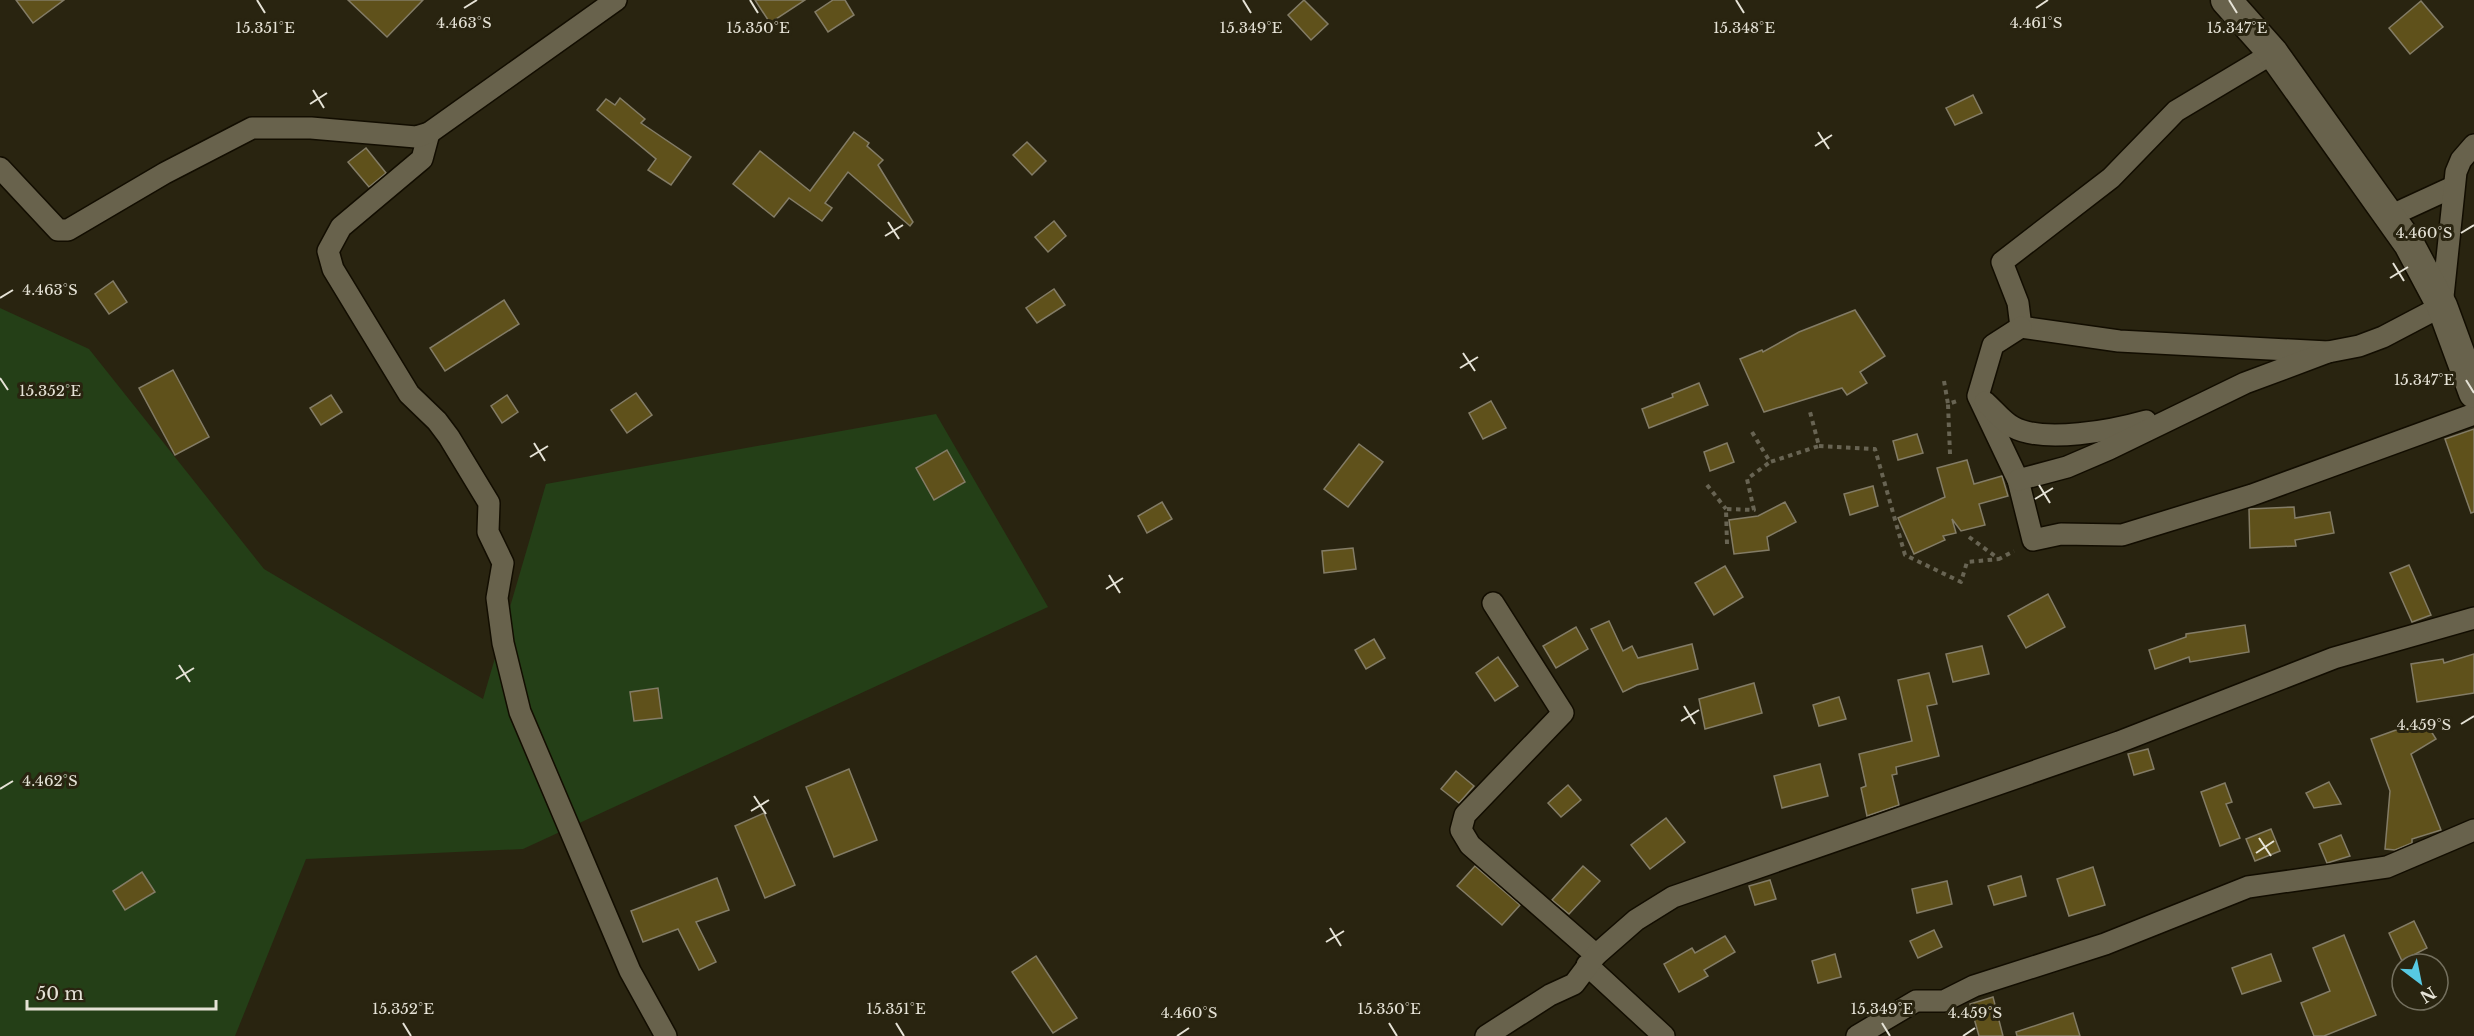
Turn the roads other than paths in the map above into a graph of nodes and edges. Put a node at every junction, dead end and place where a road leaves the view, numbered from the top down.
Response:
1 (616, 0) edge
2 (2226, 0) edge
3 (2273, 53) junction
4 (429, 133) junction
5 (2474, 145) edge
6 (0, 168) edge
7 (2453, 187) junction
8 (2390, 216) junction
9 (2442, 306) junction
10 (2021, 327) junction
11 (2328, 352) junction
12 (2474, 393) edge
13 (1978, 396) junction
14 (2189, 410) junction
15 (2474, 414) edge
16 (2018, 480) junction
17 (1493, 603) dead end
18 (2474, 618) edge
19 (2474, 830) edge
20 (1592, 960) junction
21 (666, 1036) edge
22 (1486, 1036) edge
23 (1664, 1036) edge
24 (1857, 1036) edge

1 - 4 street
2 - 3 street
3 - 8 street
3 - 10 street
4 - 6 street
4 - 21 street
5 - 7 street
7 - 8 street
7 - 9 street
8 - 9 street
9 - 11 street
9 - 12 street
10 - 11 street
10 - 13 street
11 - 14 street
13 - 14 street
13 - 16 street
14 - 16 street
15 - 16 street
17 - 20 street
18 - 20 street
19 - 24 street
20 - 22 street
20 - 23 street

